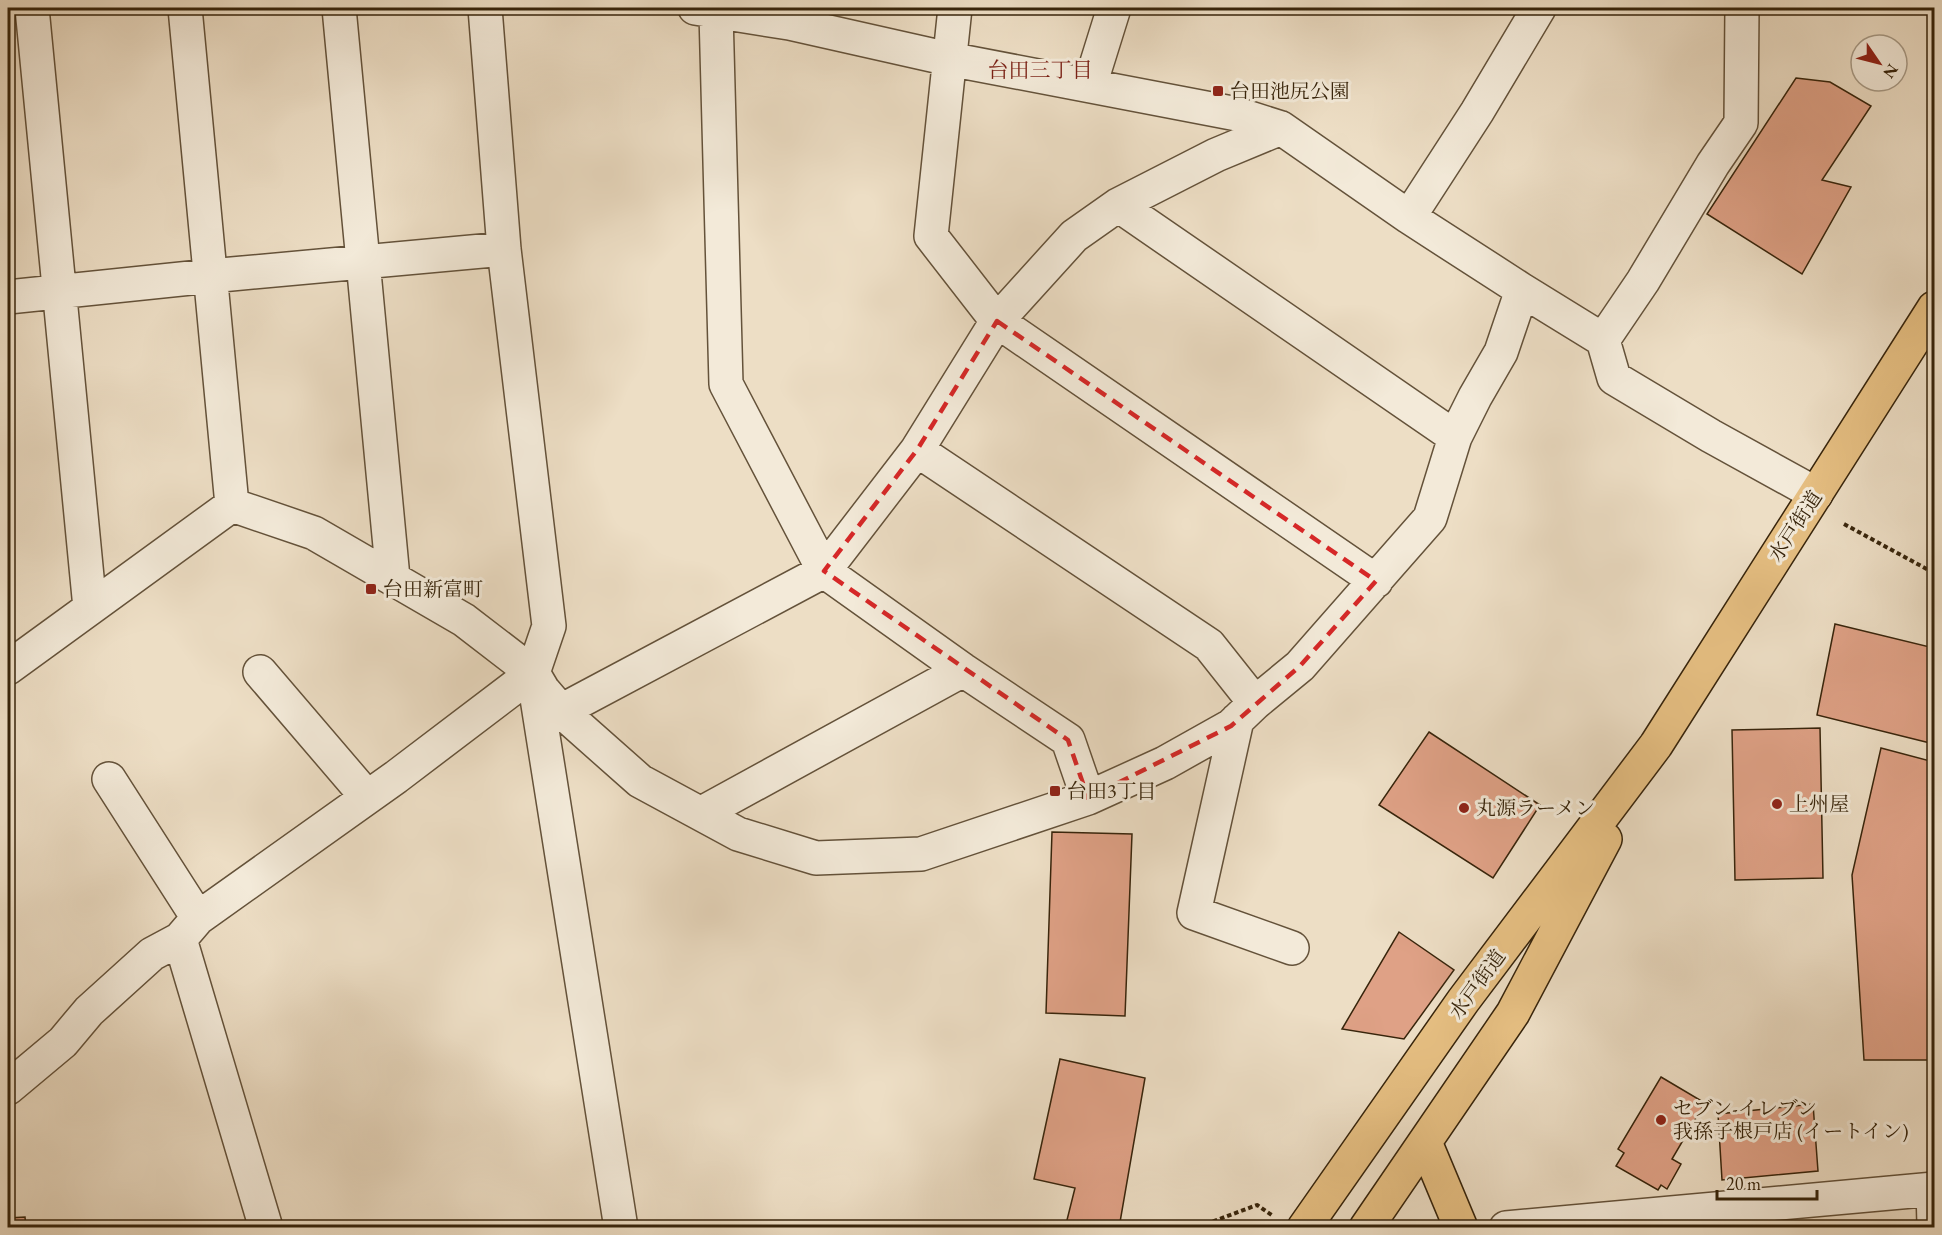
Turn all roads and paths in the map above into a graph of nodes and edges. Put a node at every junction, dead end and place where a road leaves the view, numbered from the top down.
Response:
1 (32, 8) edge
2 (185, 8) edge
3 (339, 8) edge
4 (485, 8) edge
5 (955, 8) edge
6 (1114, 8) edge
7 (1539, 8) edge
8 (1742, 8) edge
9 (704, 10) edge
10 (790, 15) edge
11 (949, 59) junction
12 (1090, 85) junction
13 (1281, 128) junction
14 (1118, 206) junction
15 (1408, 217) junction
16 (504, 249) junction
17 (361, 262) junction
18 (210, 276) junction
19 (1522, 290) junction
20 (59, 292) junction
21 (8, 297) edge
22 (1935, 308) edge
23 (997, 321) junction
24 (1603, 340) junction
25 (1455, 436) junction
26 (916, 450) junction
27 (1816, 494) junction
28 (232, 505) junction
29 (1844, 524) dead end
30 (824, 571) junction
31 (1935, 573) edge
32 (393, 578) junction
33 (1376, 581) junction
34 (90, 608) junction
35 (8, 668) edge
36 (963, 670) junction
37 (260, 672) dead end
38 (533, 673) junction
39 (561, 711) junction
40 (1246, 711) junction
41 (1656, 745) junction
42 (109, 779) dead end
43 (367, 797) junction
44 (1088, 798) junction
45 (702, 813) junction
46 (189, 929) junction
47 (1292, 948) dead end
48 (8, 1088) edge
49 (1425, 1142) junction
50 (1934, 1189) edge
51 (1257, 1205) dead end
52 (1206, 1224) dead end
53 (1935, 1225) edge
54 (266, 1227) edge
55 (621, 1227) edge
56 (1304, 1227) edge
57 (1366, 1227) edge
58 (1461, 1227) edge
59 (1506, 1227) edge

1 - 20 street
2 - 18 street
3 - 17 street
4 - 16 street
5 - 11 street
6 - 12 street
7 - 15 street
8 - 24 street
9 - 10 street
9 - 30 street
10 - 11 street
11 - 12 street
11 - 23 street
12 - 13 street
13 - 14 street
13 - 15 street
14 - 23 street
14 - 25 street
15 - 19 street
16 - 17 street
16 - 38 street
17 - 18 street
17 - 32 street
18 - 20 street
18 - 28 street
19 - 24 street
19 - 25 street
20 - 21 street
20 - 34 street
22 - 27 highway, 水戸街道
23 - 26 street
23 - 33 street
24 - 27 street
25 - 33 street
26 - 30 street
26 - 40 street
27 - 41 highway, 水戸街道
28 - 32 street
28 - 34 street
29 - 31 path
30 - 36 street
30 - 39 street
32 - 38 street
33 - 40 street
34 - 35 street
36 - 44 street
36 - 45 street
37 - 43 street
38 - 39 street
38 - 43 street
38 - 55 street
39 - 45 street
40 - 44 street
40 - 47 street
41 - 49 highway, 水戸街道
41 - 56 highway, 水戸街道
42 - 46 street
43 - 46 street
44 - 45 street
46 - 48 street
46 - 54 street
49 - 57 highway, 水戸街道
49 - 58 highway
50 - 53 street
50 - 59 street
51 - 52 path

